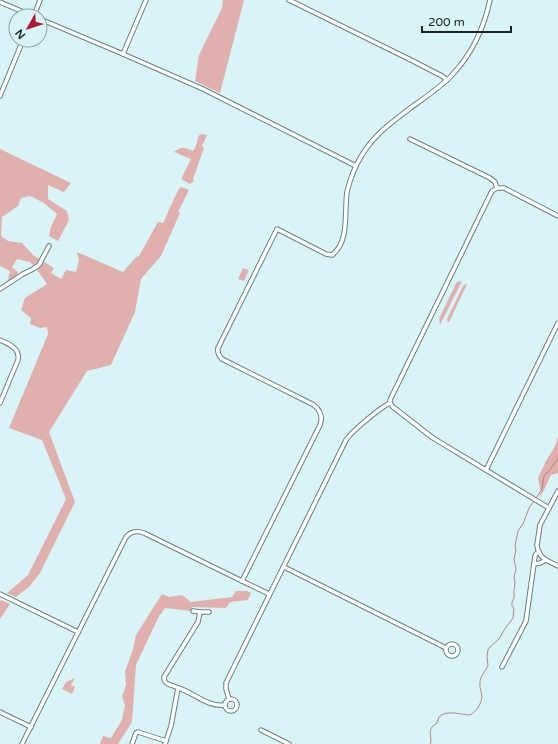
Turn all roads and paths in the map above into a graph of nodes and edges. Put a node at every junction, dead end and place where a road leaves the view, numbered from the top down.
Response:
1 (146, 0) edge
2 (290, 0) edge
3 (490, 0) edge
4 (0, 2) edge
5 (14, 8) edge
6 (48, 22) edge
7 (20, 48) edge
8 (123, 54) junction
9 (447, 80) junction
10 (0, 96) edge
11 (410, 139) dead end
12 (356, 166) junction
13 (497, 188) junction
14 (558, 216) edge
15 (49, 246) dead end
16 (0, 289) edge
17 (558, 323) edge
18 (0, 340) edge
19 (0, 403) edge
20 (390, 403) junction
21 (486, 470) junction
22 (558, 491) edge
23 (549, 508) junction
24 (539, 552) junction
25 (546, 560) junction
26 (534, 564) junction
27 (558, 566) edge
28 (284, 567) junction
29 (242, 581) junction
30 (0, 594) edge
31 (269, 594) junction
32 (193, 611) dead end
33 (200, 612) junction
34 (209, 612) dead end
35 (78, 632) junction
36 (446, 648) dead end
37 (502, 667) dead end
38 (178, 688) junction
39 (229, 699) junction
40 (224, 705) junction
41 (0, 712) edge
42 (31, 727) junction
43 (261, 730) dead end
44 (166, 743) edge
45 (22, 744) edge
46 (132, 744) edge
47 (289, 744) edge

1 - 8 street
2 - 9 street
3 - 9 street
4 - 5 street
6 - 8 street
7 - 10 street
8 - 12 street
9 - 12 street
11 - 13 street
12 - 29 street
13 - 14 street
13 - 20 street
15 - 16 street
17 - 21 street
18 - 19 street
20 - 21 street
20 - 28 street
21 - 23 street
22 - 23 street
23 - 24 street
24 - 25 street
24 - 26 street
25 - 26 street
25 - 27 street
26 - 37 street
28 - 31 street
28 - 36 street
29 - 31 street
29 - 35 street
30 - 35 street
31 - 39 street
32 - 33 street
33 - 34 street
33 - 38 street
35 - 42 street
38 - 40 street
38 - 44 street
39 - 40 street
39 - 40 street
41 - 42 street
42 - 45 street
43 - 47 street
44 - 46 street

